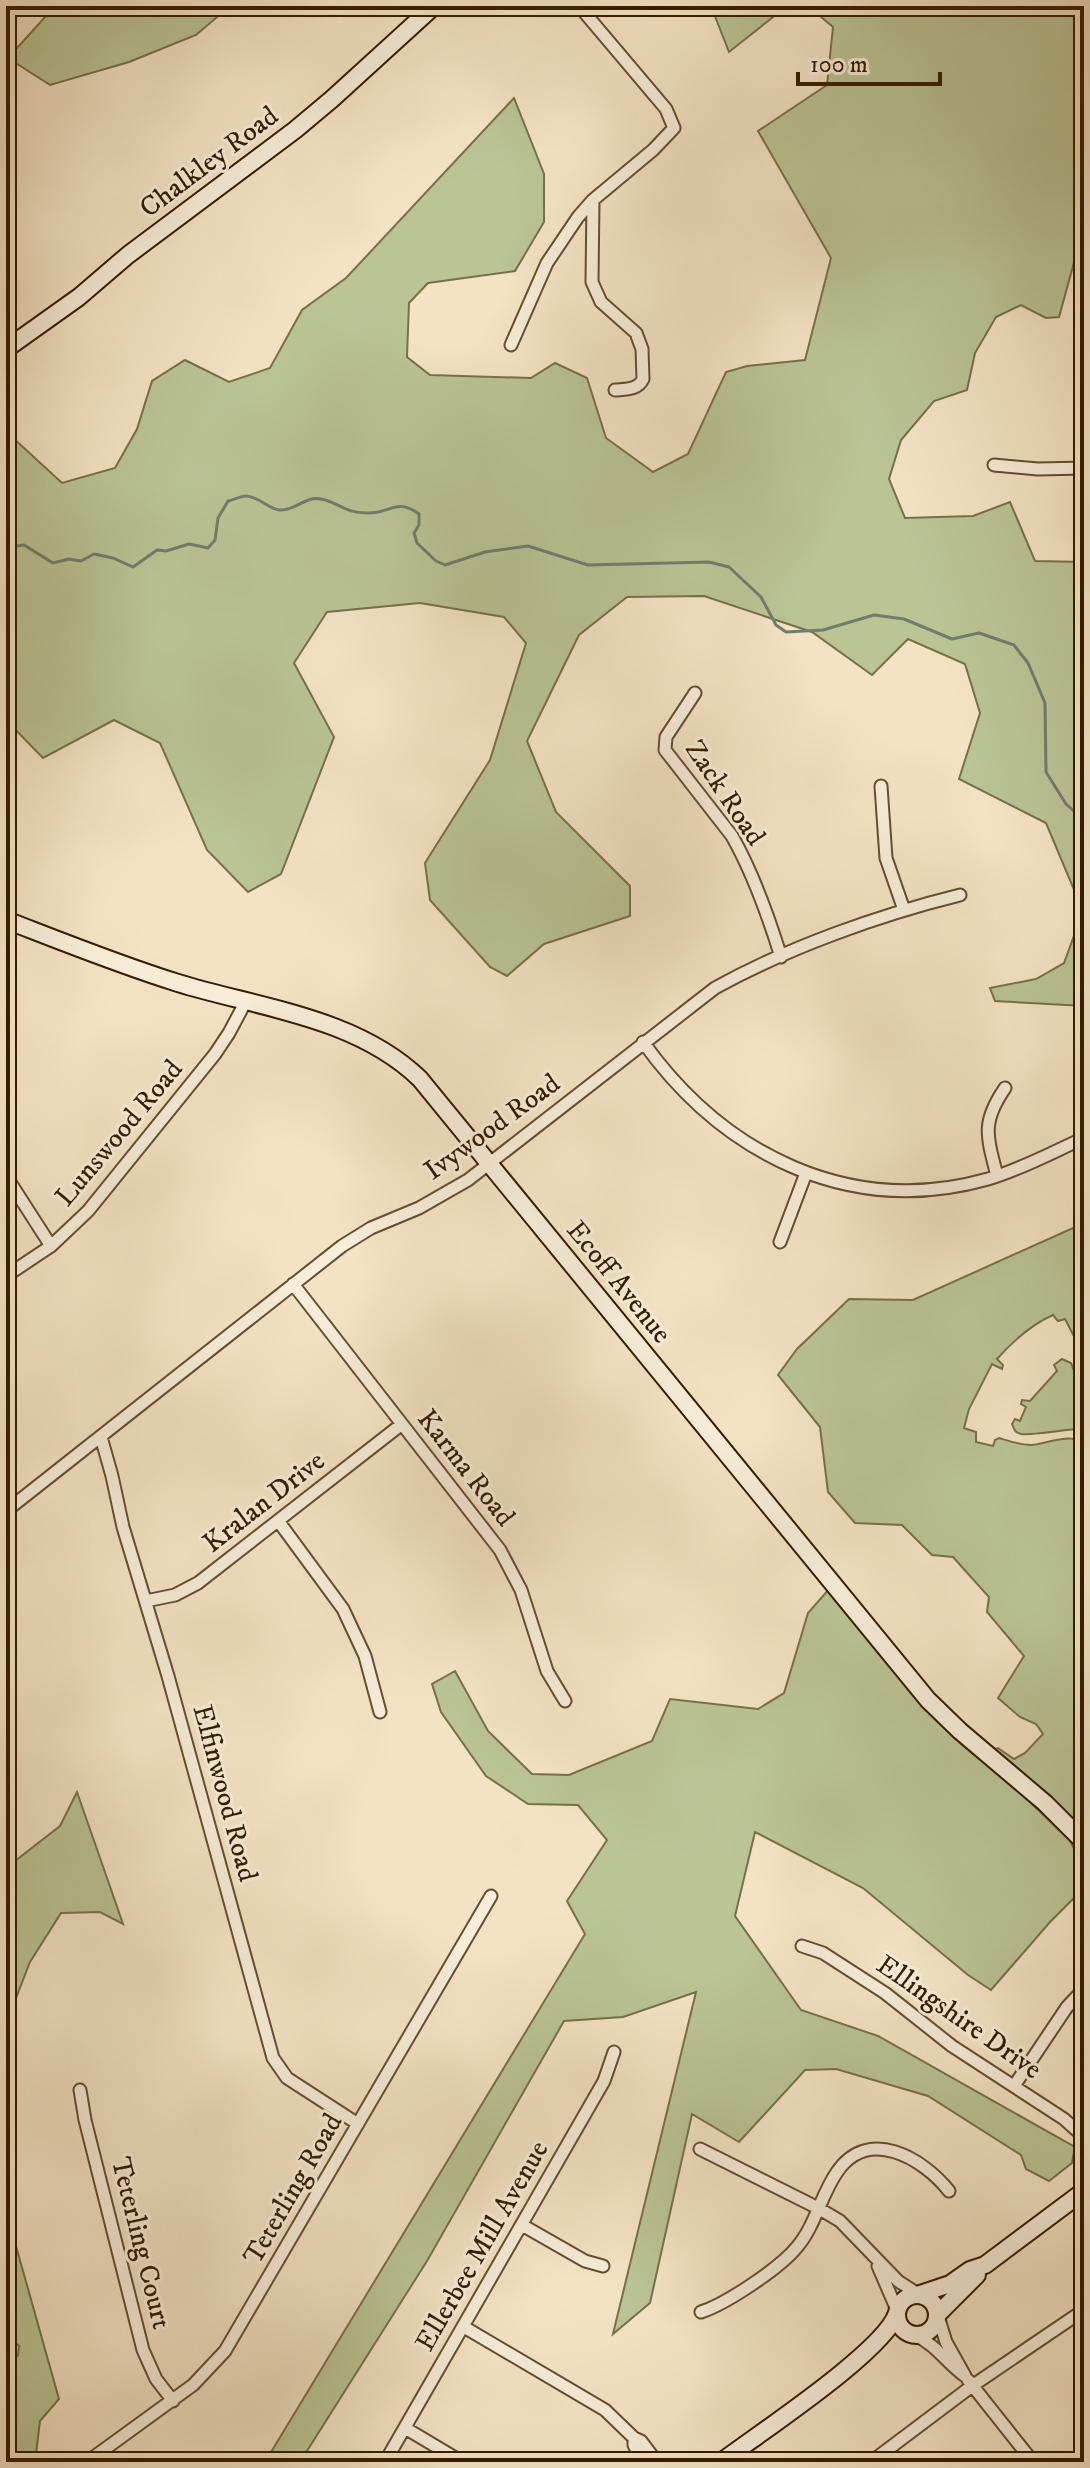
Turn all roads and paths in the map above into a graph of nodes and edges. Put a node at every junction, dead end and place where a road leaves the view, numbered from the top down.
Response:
1 (434, 6) edge
2 (579, 6) edge
3 (593, 200) junction
4 (511, 345) dead end
5 (6, 349) edge
6 (615, 390) dead end
7 (994, 465) dead end
8 (1084, 468) edge
9 (695, 693) dead end
10 (881, 786) dead end
11 (960, 895) dead end
12 (904, 910) junction
13 (6, 920) edge
14 (781, 957) junction
15 (246, 1001) junction
16 (643, 1042) junction
17 (1005, 1088) dead end
18 (1084, 1138) edge
19 (489, 1164) junction
20 (806, 1173) junction
21 (6, 1176) edge
22 (997, 1176) junction
23 (780, 1242) dead end
24 (51, 1246) junction
25 (6, 1276) edge
26 (293, 1284) junction
27 (402, 1424) junction
28 (101, 1437) junction
29 (6, 1511) edge
30 (279, 1522) junction
31 (146, 1601) junction
32 (565, 1701) dead end
33 (380, 1712) dead end
34 (1084, 1842) edge
35 (491, 1896) dead end
36 (802, 1946) dead end
37 (1084, 1989) edge
38 (614, 2052) dead end
39 (1014, 2086) junction
40 (80, 2090) dead end
41 (358, 2124) junction
42 (1084, 2137) edge
43 (700, 2149) dead end
44 (949, 2191) dead end
45 (1084, 2191) edge
46 (818, 2208) junction
47 (522, 2225) junction
48 (874, 2258) junction
49 (985, 2265) junction
50 (603, 2266) dead end
51 (919, 2294) junction
52 (1084, 2310) edge
53 (897, 2311) junction
54 (701, 2312) dead end
55 (938, 2315) junction
56 (464, 2327) junction
57 (914, 2335) junction
58 (854, 2363) junction
59 (969, 2381) junction
60 (173, 2401) junction
61 (405, 2428) junction
62 (634, 2438) junction
63 (87, 2462) edge
64 (385, 2462) edge
65 (462, 2462) edge
66 (643, 2462) edge
67 (657, 2462) edge
68 (721, 2462) edge
69 (871, 2462) edge
70 (1033, 2462) edge

1 - 5 street, Chalkley Road
2 - 3 street
3 - 4 street
3 - 6 street
7 - 8 street
9 - 14 street, Zack Road
10 - 12 street
11 - 12 street, Ivywood Road
12 - 14 street, Ivywood Road
13 - 15 street, Ecoff Avenue
14 - 16 street, Ivywood Road
15 - 19 street, Ecoff Avenue
15 - 24 street, Lunswood Road
16 - 19 street, Ivywood Road
16 - 20 street
17 - 22 street
18 - 22 street
19 - 26 street, Ivywood Road
19 - 34 street, Ecoff Avenue
20 - 22 street
20 - 23 street
21 - 24 street
24 - 25 street, Lunswood Road
26 - 27 street, Karma Road
26 - 28 street, Ivywood Road
27 - 30 street, Kralan Drive
27 - 32 street, Karma Road
28 - 29 street, Ivywood Road
28 - 31 street, Elfinwood Road
30 - 31 street, Kralan Drive
30 - 33 street
31 - 41 street, Elfinwood Road
35 - 41 street, Teterling Road
36 - 39 street, Ellingshire Drive
37 - 39 street
38 - 47 street, Ellerbee Mill Avenue
39 - 42 street, Ellingshire Drive
40 - 60 street, Teterling Court
41 - 60 street, Teterling Road
43 - 46 street
44 - 46 street
45 - 49 street
46 - 48 street
46 - 54 street
47 - 50 street
47 - 56 street, Ellerbee Mill Avenue
48 - 51 street
48 - 53 street
49 - 51 street
49 - 55 street
51 - 53 street
51 - 55 street
52 - 59 street
53 - 57 street
53 - 58 street
55 - 57 street
55 - 59 street
56 - 61 street, Ellerbee Mill Avenue
56 - 62 street
57 - 58 street
57 - 59 street
58 - 68 street
59 - 69 street
59 - 70 street
60 - 63 street, Teterling Road
61 - 64 street, Ellerbee Mill Avenue
61 - 65 street
62 - 66 street
62 - 67 street

